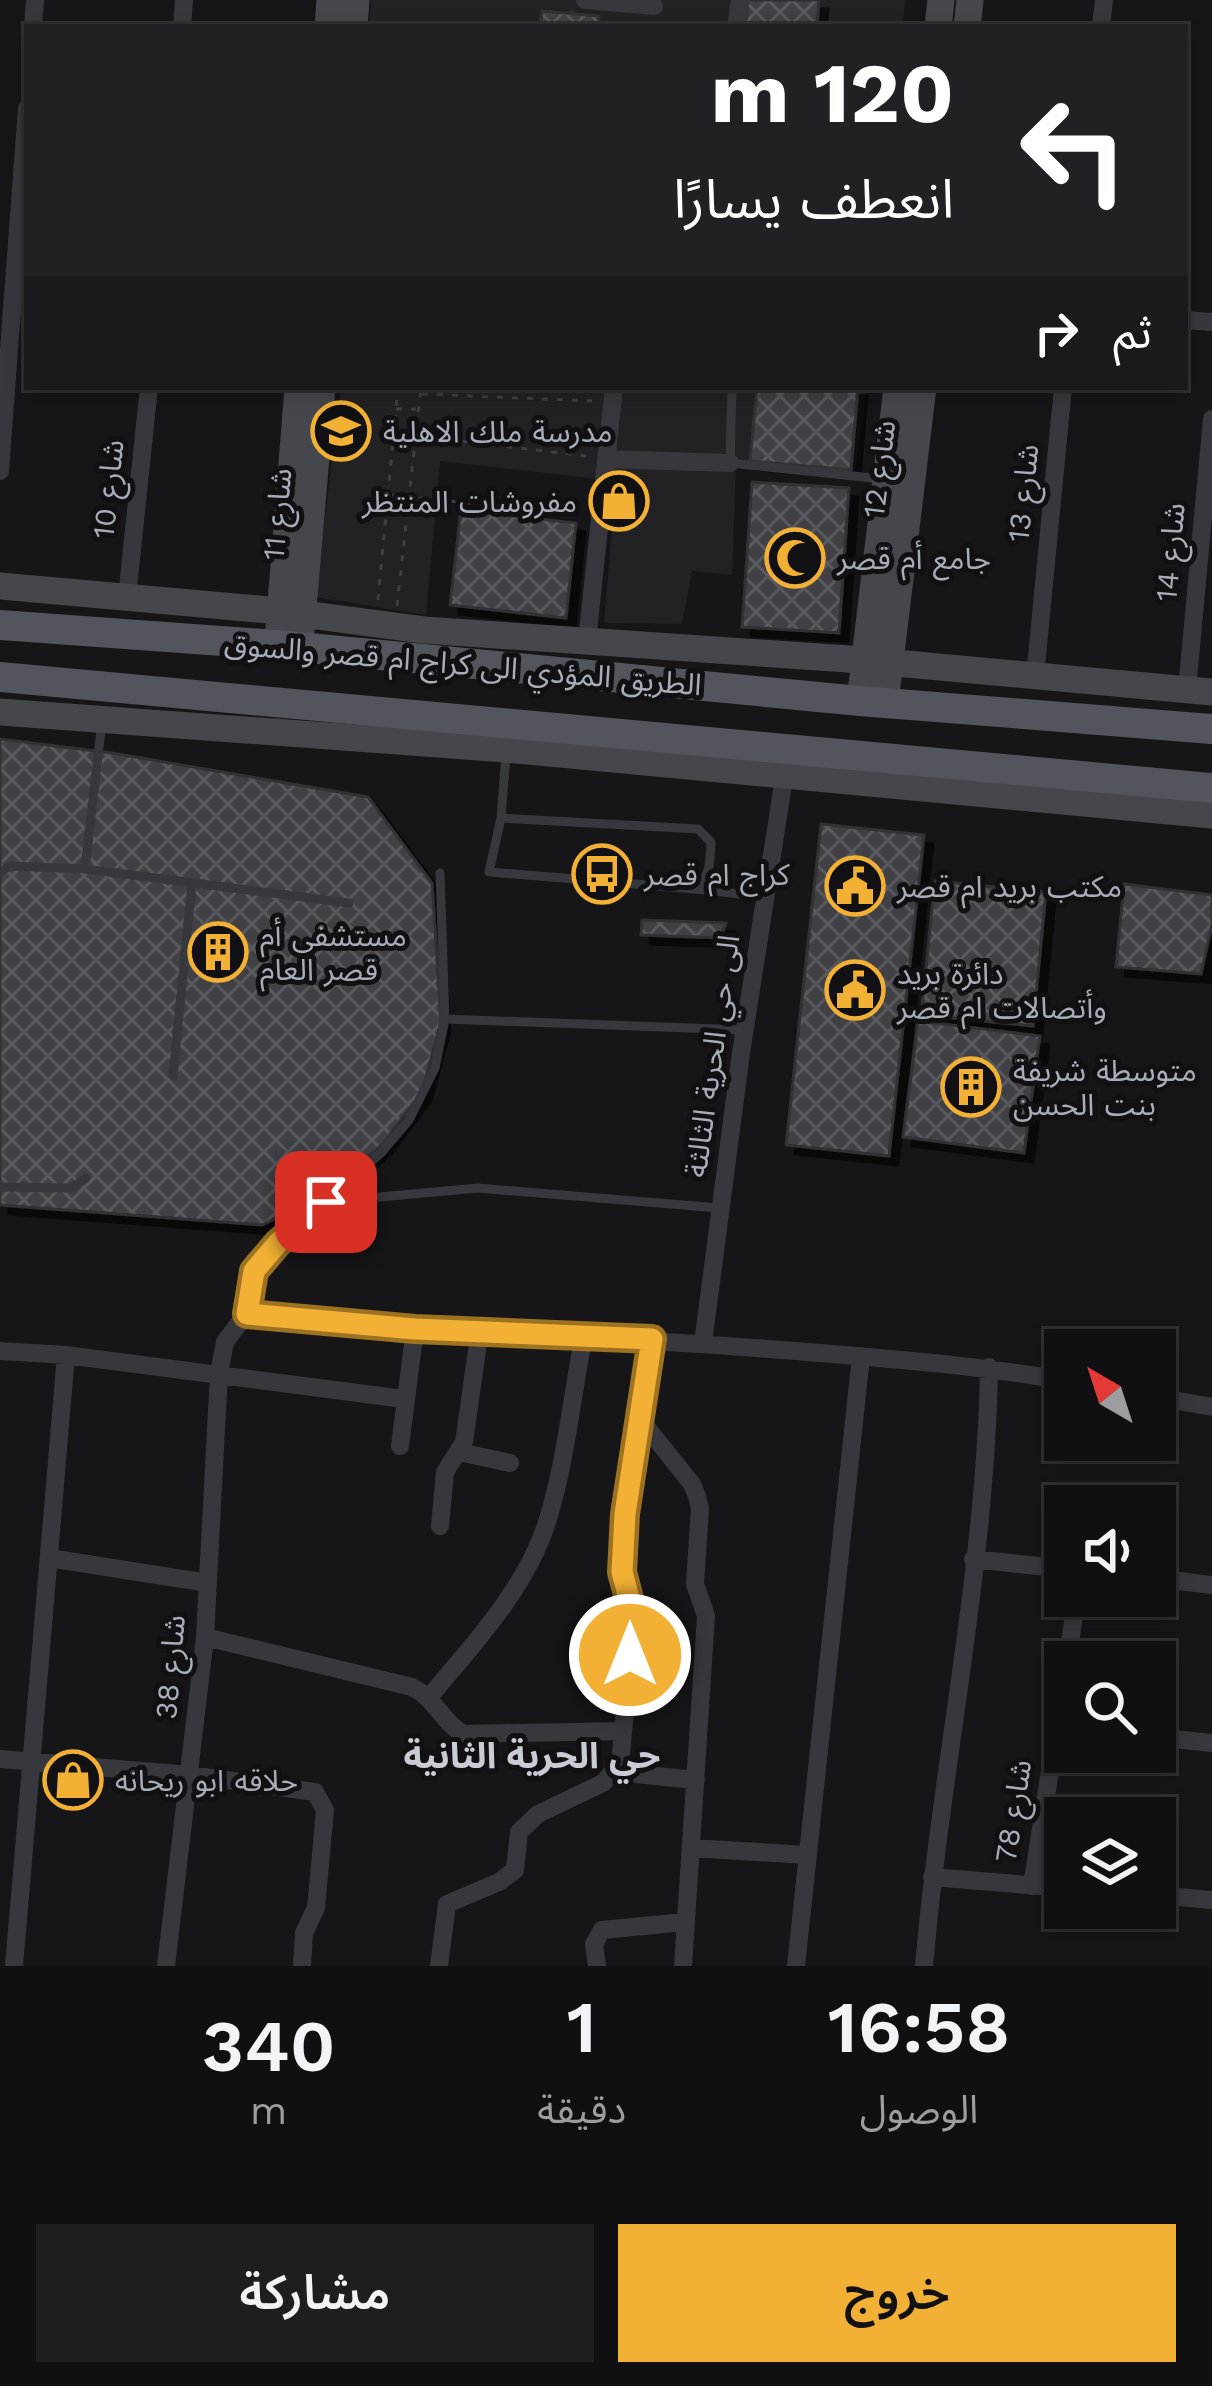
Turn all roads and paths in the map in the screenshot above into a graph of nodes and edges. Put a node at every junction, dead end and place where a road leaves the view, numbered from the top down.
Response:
1 (585, 0) edge
2 (654, 3) edge
3 (24, 138) edge
4 (15, 230) edge
5 (148, 390) edge
6 (298, 390) edge
7 (322, 390) edge
8 (398, 390) edge
9 (421, 390) edge
10 (473, 390) edge
11 (522, 390) edge
12 (732, 390) edge
13 (897, 390) edge
14 (921, 390) edge
15 (1064, 390) edge
16 (420, 394) junction
17 (613, 395) edge
18 (480, 397) junction
19 (522, 399) junction
20 (396, 409) junction
21 (418, 409) junction
22 (1212, 418) edge
23 (416, 436) junction
24 (606, 459) junction
25 (730, 463) junction
26 (0, 472) edge
27 (885, 480) junction
28 (388, 495) junction
29 (407, 495) junction
30 (600, 517) junction
31 (0, 586) edge
32 (127, 597) junction
33 (377, 611) dead end
34 (291, 613) junction
35 (396, 613) dead end
36 (0, 625) edge
37 (586, 641) junction
38 (289, 646) junction
39 (876, 662) junction
40 (1036, 676) junction
41 (0, 677) edge
42 (1200, 691) edge
43 (872, 702) junction
44 (0, 712) edge
45 (102, 722) junction
46 (1212, 729) edge
47 (506, 749) junction
48 (869, 771) junction
49 (784, 778) junction
50 (1212, 788) edge
51 (1212, 815) edge
52 (501, 818) junction
53 (86, 869) junction
54 (0, 872) edge
55 (440, 873) dead end
56 (192, 883) junction
57 (696, 889) junction
58 (766, 897) junction
59 (349, 903) dead end
60 (446, 1019) junction
61 (744, 1030) junction
62 (173, 1076) dead end
63 (86, 1178) dead end
64 (0, 1186) edge
65 (326, 1202) junction
66 (719, 1208) junction
67 (247, 1314) junction
68 (415, 1329) junction
69 (480, 1329) junction
70 (584, 1335) junction
71 (652, 1339) junction
72 (703, 1343) junction
73 (0, 1351) edge
74 (66, 1355) junction
75 (861, 1356) junction
76 (989, 1367) junction
77 (219, 1373) junction
78 (1044, 1377) edge
79 (404, 1399) junction
80 (1176, 1401) edge
81 (1212, 1407) edge
82 (640, 1419) junction
83 (400, 1446) dead end
84 (459, 1452) junction
85 (511, 1463) dead end
86 (440, 1526) dead end
87 (49, 1558) junction
88 (974, 1559) junction
89 (1044, 1567) edge
90 (1176, 1581) edge
91 (208, 1583) junction
92 (1212, 1585) edge
93 (205, 1637) junction
94 (430, 1696) junction
95 (623, 1731) junction
96 (1176, 1739) edge
97 (1212, 1743) edge
98 (0, 1760) edge
99 (31, 1762) junction
100 (615, 1772) junction
101 (1053, 1773) edge
102 (190, 1775) junction
103 (696, 1780) junction
104 (691, 1849) junction
105 (808, 1855) junction
106 (932, 1877) junction
107 (1032, 1886) junction
108 (1044, 1887) edge
109 (1176, 1897) edge
110 (1212, 1900) edge
111 (686, 1922) junction
112 (14, 1966) edge
113 (166, 1966) edge
114 (302, 1966) edge
115 (440, 1966) edge
116 (597, 1966) edge
117 (683, 1966) edge
118 (796, 1966) edge
119 (924, 1966) edge

1 - 2 street
3 - 4 street
4 - 26 street
5 - 32 street, شارع 10
6 - 34 street, شارع 11
7 - 34 street, شارع 11
8 - 20 path
9 - 16 path
10 - 18 path
11 - 19 path
12 - 25 lane
13 - 27 street, شارع 12
14 - 39 street, شارع 12
15 - 40 street, شارع 13
16 - 18 path
16 - 21 path
17 - 19 path
17 - 24 street
18 - 19 path
20 - 21 path
20 - 28 path
21 - 23 path
22 - 42 street, شارع 14
23 - 24 path
23 - 29 path
24 - 25 street
24 - 30 street
25 - 27 lane
27 - 39 street, شارع 12
28 - 29 path
28 - 33 path
29 - 30 path
29 - 35 path
30 - 37 street
31 - 32 street
32 - 34 street
34 - 37 street
34 - 38 street, شارع 11
36 - 38 main road, الطريق المؤدي الى كراج ام قصر والسوق
37 - 39 street
38 - 43 main road, الطريق المؤدي الى كراج ام قصر والسوق
39 - 40 street
39 - 43 street, شارع 12
40 - 42 street
41 - 48 main road
43 - 46 main road, الطريق المؤدي الى كراج ام قصر والسوق
44 - 45 street
45 - 47 street
45 - 53 lane
47 - 49 street
47 - 52 lane
48 - 49 street
48 - 50 main road
48 - 51 street
49 - 58 street, الى حي الحرية الثالثة
52 - 57 lane
52 - 57 lane
53 - 54 lane
53 - 56 lane
55 - 60 lane
56 - 59 lane
56 - 62 lane
57 - 58 lane
58 - 61 street, الى حي الحرية الثالثة
60 - 61 lane
60 - 65 lane
61 - 66 street, الى حي الحرية الثالثة
63 - 64 lane
65 - 66 lane
65 - 67 lane
66 - 72 street, الى حي الحرية الثالثة
67 - 68 street
67 - 77 street
68 - 69 street
68 - 79 street
69 - 70 street
69 - 84 street
70 - 71 street
70 - 94 street
71 - 72 street
71 - 82 street
72 - 75 street
73 - 74 street
74 - 77 street
74 - 87 street
75 - 76 street
75 - 105 street
76 - 78 street
76 - 88 street
77 - 79 street
77 - 91 street, شارع 38
79 - 83 street
80 - 81 street
82 - 95 street
82 - 103 street
84 - 85 street
84 - 86 street
87 - 91 street
87 - 99 street
88 - 89 street
88 - 106 street
90 - 92 street
91 - 93 street, شارع 38
93 - 94 street
93 - 102 street, شارع 38
94 - 95 street
95 - 100 street
96 - 97 street
98 - 99 street
99 - 102 street
99 - 112 street
100 - 103 street
100 - 115 street
101 - 107 street, شارع 78
102 - 113 street, شارع 38
102 - 114 street
103 - 104 street
104 - 105 street
104 - 111 street
105 - 118 street
106 - 107 street
106 - 119 street
107 - 108 street
109 - 110 street
111 - 116 street
111 - 117 street

